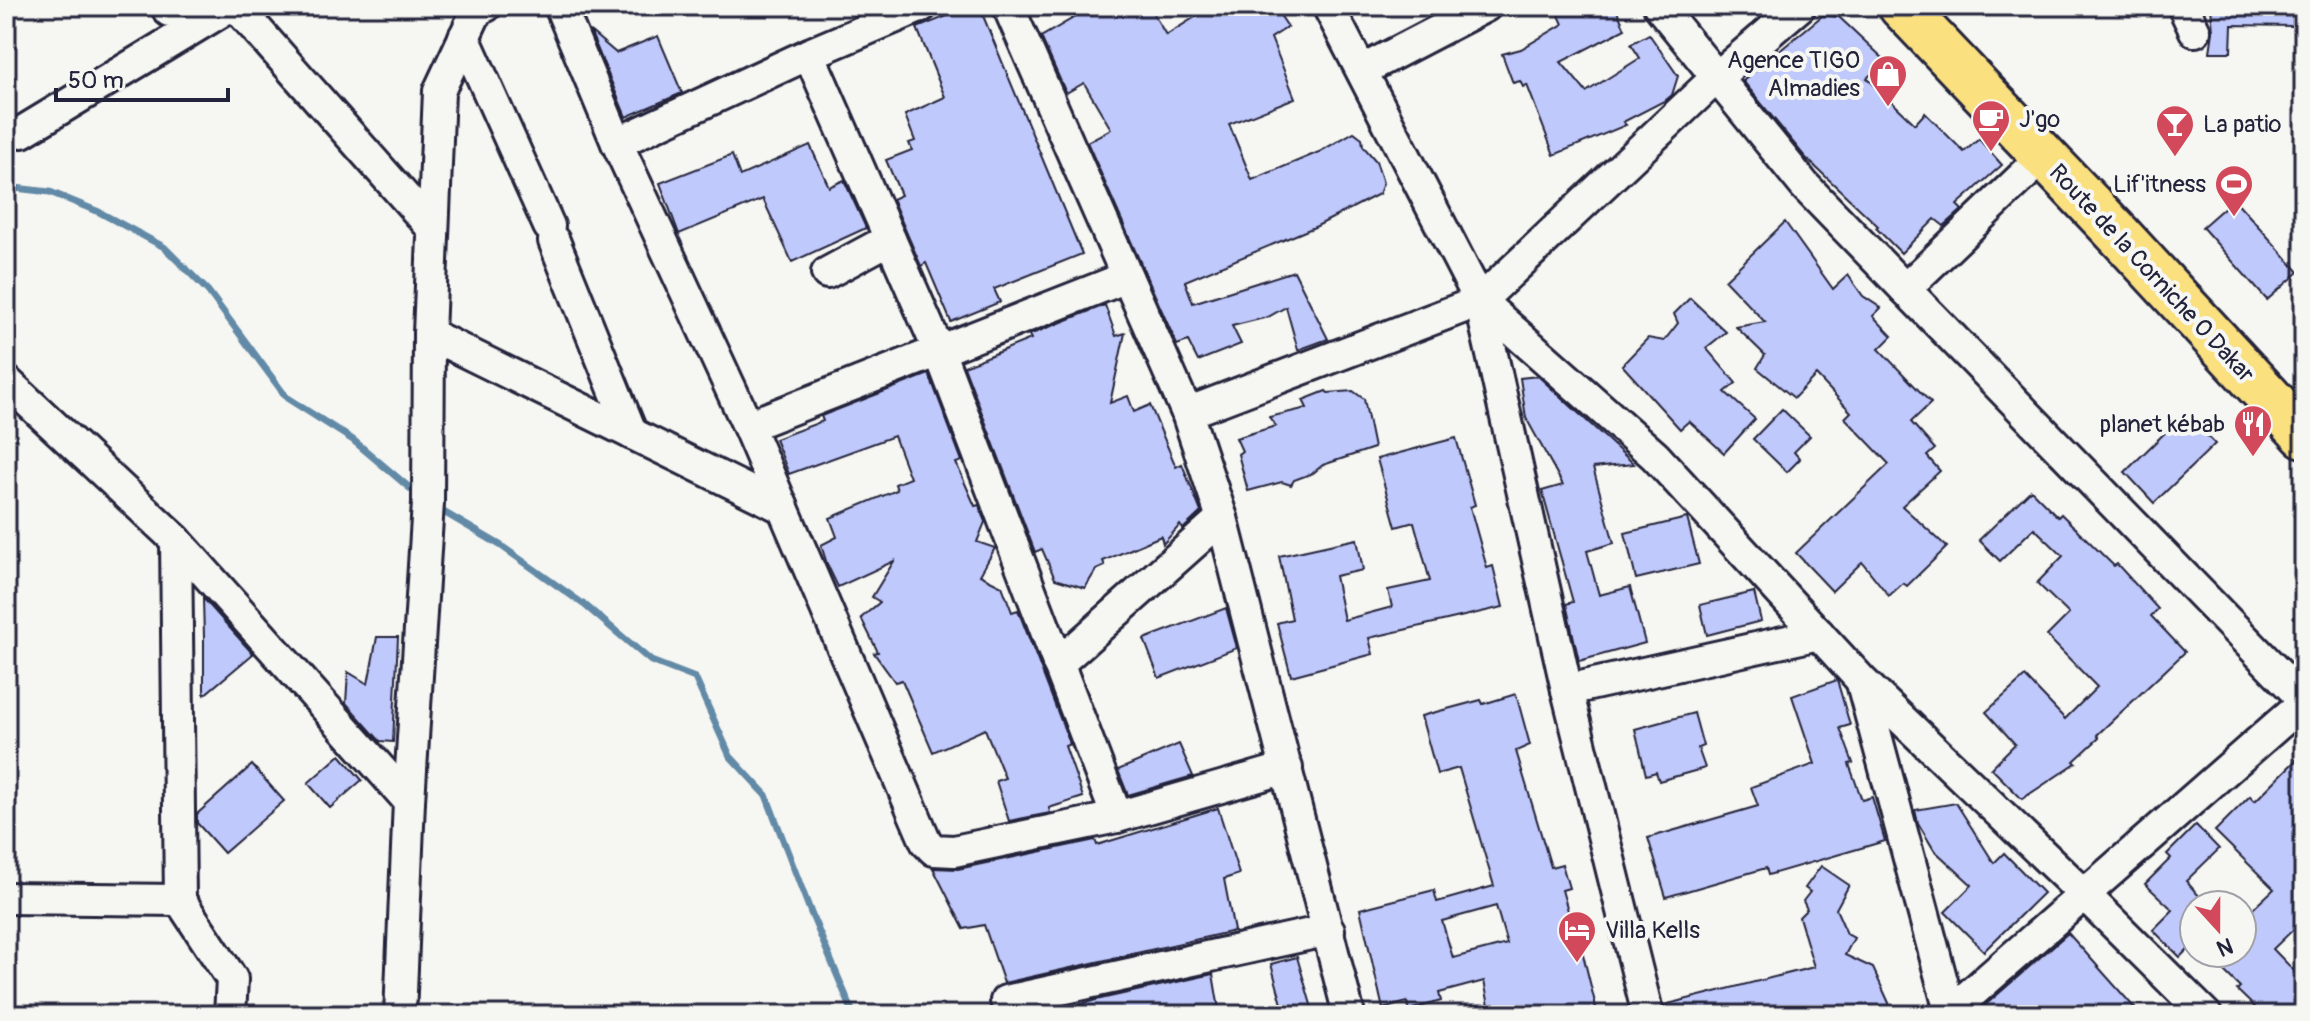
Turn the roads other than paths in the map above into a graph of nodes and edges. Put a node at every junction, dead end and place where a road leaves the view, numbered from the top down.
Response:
1 (230, 6) edge
2 (236, 6) edge
3 (486, 6) edge
4 (560, 6) edge
5 (922, 6) edge
6 (1008, 6) edge
7 (1328, 6) edge
8 (1486, 6) edge
9 (1659, 6) edge
10 (1800, 6) edge
11 (1901, 6) edge
12 (1935, 6) edge
13 (464, 37) junction
14 (809, 54) junction
15 (1363, 70) junction
16 (1717, 77) junction
17 (22, 132) dead end
18 (617, 143) junction
19 (2044, 156) junction
20 (433, 229) junction
21 (890, 239) junction
22 (827, 273) dead end
23 (1127, 277) junction
24 (1905, 289) junction
25 (1480, 301) junction
26 (429, 334) junction
27 (939, 351) junction
28 (6, 381) edge
29 (2304, 391) edge
30 (1187, 413) junction
31 (748, 426) junction
32 (632, 434) junction
33 (2304, 435) edge
34 (783, 508) junction
35 (1222, 518) junction
36 (176, 540) junction
37 (1819, 634) junction
38 (1058, 664) junction
39 (1862, 681) junction
40 (1567, 690) junction
41 (2304, 701) edge
42 (1287, 768) junction
43 (409, 801) junction
44 (1117, 817) junction
45 (2084, 894) junction
46 (6, 898) edge
47 (180, 900) junction
48 (1329, 930) junction
49 (1006, 1001) dead end
50 (1950, 1014) edge
51 (230, 1015) edge
52 (400, 1015) edge
53 (1349, 1015) edge
54 (1648, 1015) edge
55 (2206, 1015) edge

1 - 17 street
2 - 20 street
3 - 13 street
4 - 18 street
5 - 14 street
6 - 23 street
7 - 15 street
8 - 15 street
9 - 16 street
10 - 16 street
11 - 19 highway, Route de la Corniche O Dakar
12 - 29 highway, Route de la Corniche O Dakar
13 - 20 street
13 - 32 street
14 - 18 street
14 - 21 street
15 - 25 street
16 - 24 street
16 - 25 street
18 - 31 street
19 - 24 street
19 - 33 highway, Route de la Corniche O Dakar
20 - 26 street
21 - 22 street
21 - 27 street
23 - 27 street
23 - 30 street
24 - 41 street
25 - 30 street
25 - 37 street
25 - 40 street
26 - 32 street
26 - 43 street
27 - 31 street
27 - 38 street
28 - 36 street
30 - 35 street
31 - 34 street
32 - 34 street
34 - 44 street
35 - 38 street
35 - 42 street
36 - 43 street
36 - 47 street
37 - 39 street
37 - 40 street
38 - 44 street
39 - 45 street
39 - 50 street
40 - 54 street
41 - 45 street
42 - 44 street
42 - 48 street
43 - 52 street
45 - 50 street
45 - 55 street
46 - 47 street
47 - 51 street
48 - 49 street
48 - 53 street

